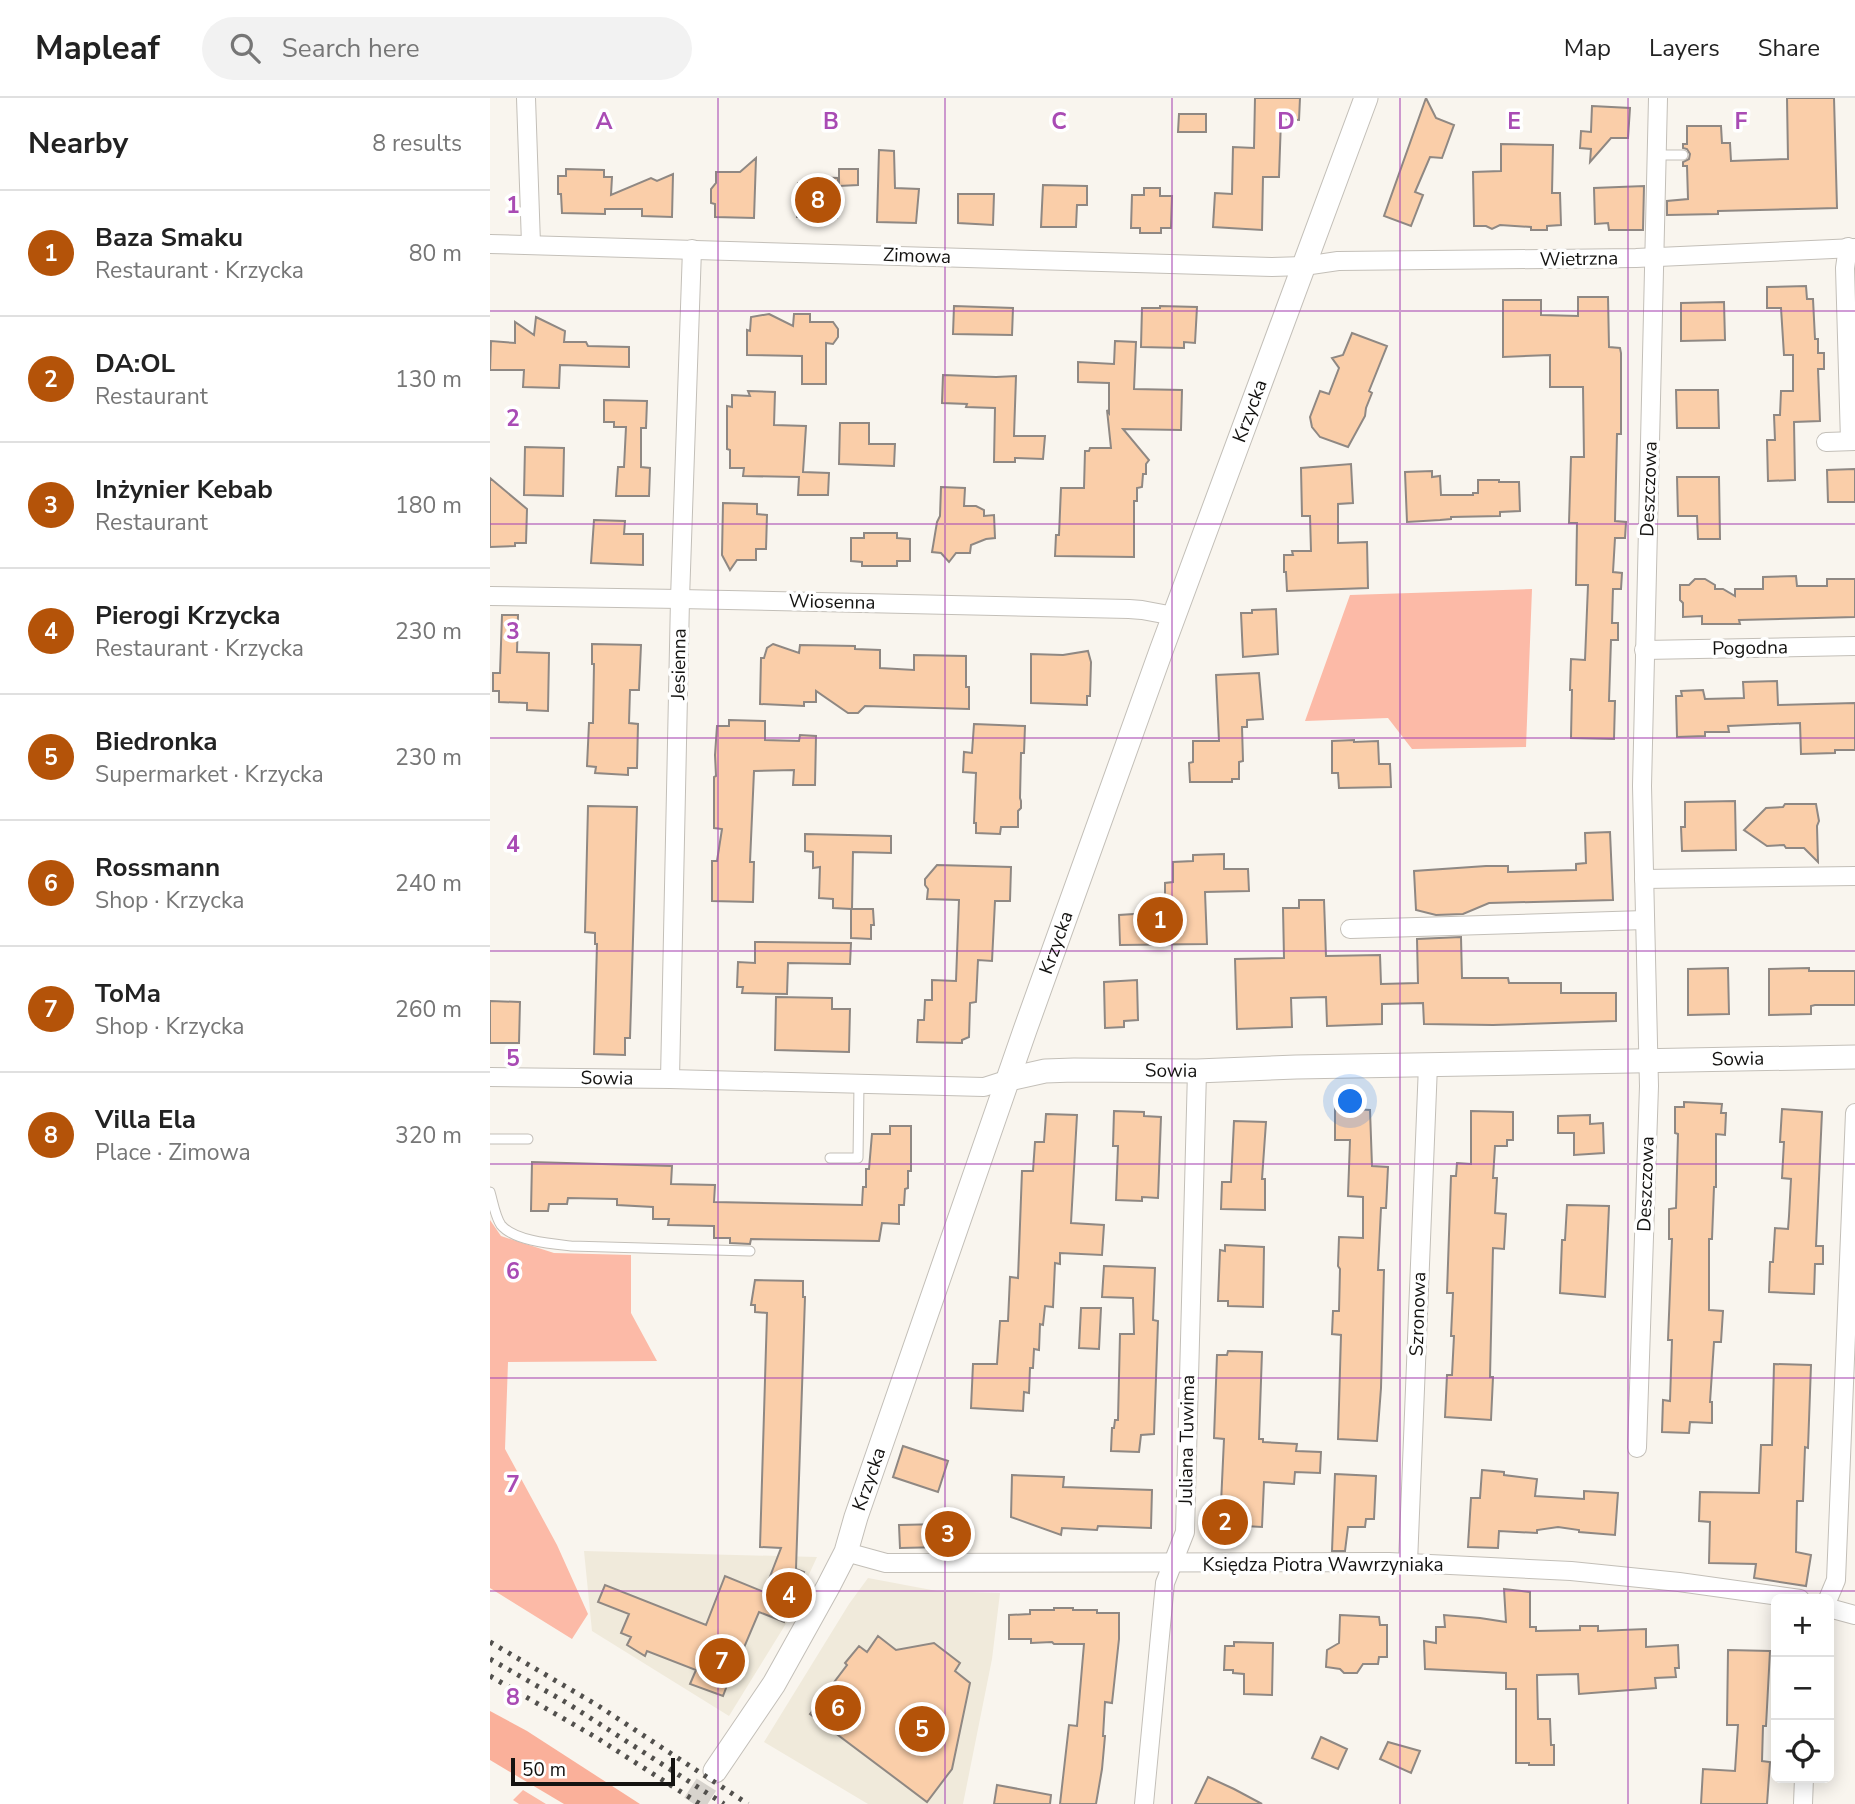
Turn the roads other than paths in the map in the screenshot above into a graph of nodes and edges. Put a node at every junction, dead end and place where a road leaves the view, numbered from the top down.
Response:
1 (526, 98) edge
2 (1366, 98) edge
3 (1658, 98) edge
4 (1657, 155) junction
5 (1683, 155) dead end
6 (490, 244) edge
7 (531, 244) junction
8 (1852, 248) edge
9 (692, 249) junction
10 (1655, 257) junction
11 (1304, 266) junction
12 (1852, 441) edge
13 (1826, 442) dead end
14 (490, 596) edge
15 (680, 599) junction
16 (1174, 616) junction
17 (1855, 646) edge
18 (1644, 650) junction
19 (1855, 876) edge
20 (1644, 879) junction
21 (1645, 919) junction
22 (1350, 929) dead end
23 (1855, 1057) edge
24 (1649, 1061) junction
25 (1428, 1065) junction
26 (1197, 1070) junction
27 (490, 1077) edge
28 (670, 1079) junction
29 (1009, 1079) junction
30 (859, 1084) junction
31 (1855, 1113) edge
32 (490, 1139) edge
33 (528, 1139) dead end
34 (830, 1158) dead end
35 (490, 1192) edge
36 (750, 1251) dead end
37 (1637, 1448) dead end
38 (846, 1552) junction
39 (1408, 1563) junction
40 (1173, 1564) junction
41 (1830, 1594) edge
42 (1771, 1595) edge
43 (1834, 1609) edge
44 (1855, 1615) edge
45 (715, 1771) tunnel mouth
46 (1804, 1783) edge
47 (1144, 1804) edge
48 (1803, 1804) edge

1 - 7 street
2 - 11 street, Krzycka
3 - 4 street, Deszczowa
4 - 5 lane
4 - 10 street, Deszczowa
6 - 7 street, Zimowa
7 - 9 street, Zimowa
8 - 10 street, Wietrzna
8 - 12 street
9 - 11 street, Zimowa
9 - 15 street, Jesienna
10 - 11 street, Wietrzna
10 - 18 street, Deszczowa
11 - 16 street, Krzycka
12 - 13 street
14 - 15 street, Wiosenna
15 - 16 street, Wiosenna
15 - 28 street, Jesienna
16 - 29 street, Krzycka
17 - 18 street, Pogodna
18 - 20 street, Deszczowa
19 - 20 street
20 - 21 street, Deszczowa
21 - 22 street
21 - 24 street, Deszczowa
23 - 24 street, Sowia
24 - 25 street, Sowia
24 - 37 street, Deszczowa
25 - 26 street, Sowia
25 - 39 street, Szronowa
26 - 29 street, Sowia
26 - 40 street, Juliana Tuwima
27 - 28 street, Sowia
28 - 30 street, Sowia
29 - 30 street, Sowia
29 - 38 street, Krzycka
30 - 34 lane
31 - 41 street
32 - 33 lane
35 - 36 lane
38 - 40 street, Księdza Piotra Wawrzyniaka
38 - 45 street, Krzycka
39 - 40 street, Księdza Piotra Wawrzyniaka
39 - 42 street, Księdza Piotra Wawrzyniaka
40 - 47 street, Juliana Tuwima
43 - 44 street
46 - 48 street

